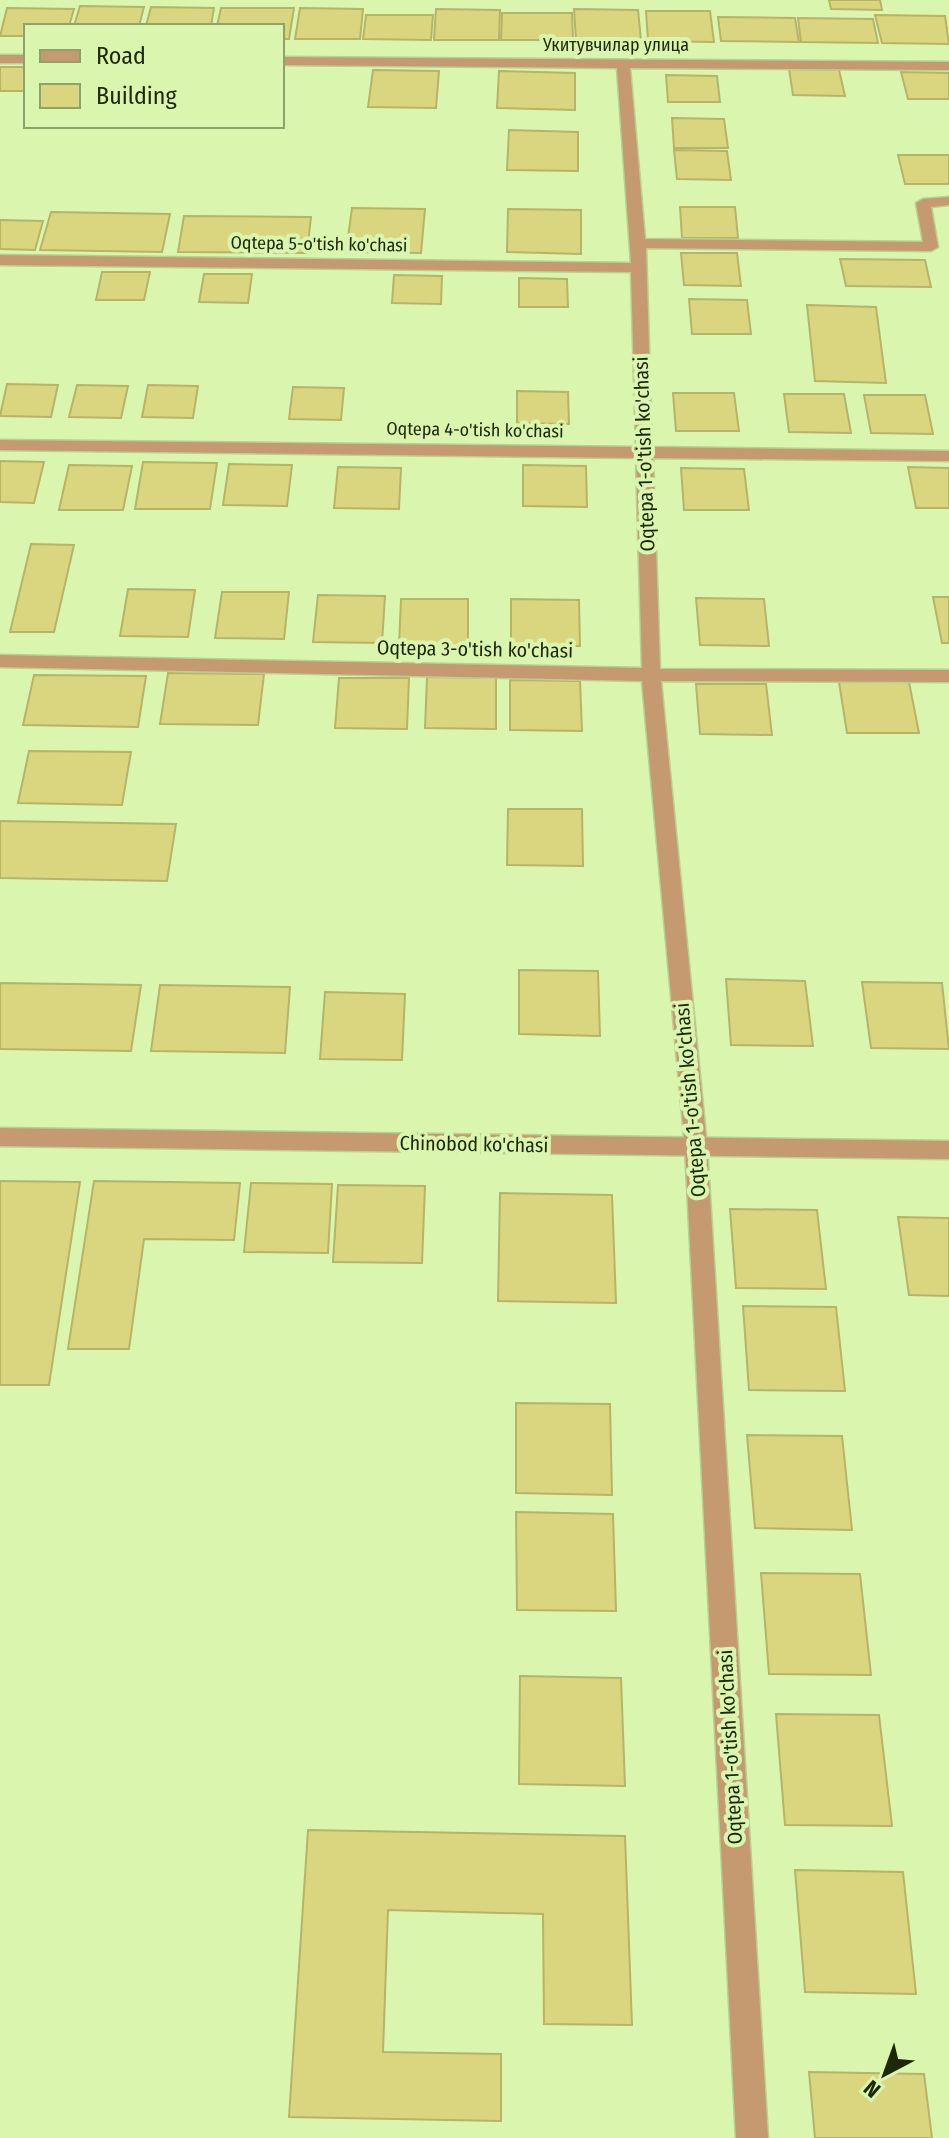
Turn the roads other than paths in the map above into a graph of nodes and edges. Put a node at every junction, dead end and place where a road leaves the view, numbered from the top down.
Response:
1 (0, 59) edge
2 (24, 59) edge
3 (284, 61) edge
4 (623, 63) junction
5 (949, 66) edge
6 (949, 201) edge
7 (638, 243) junction
8 (0, 260) edge
9 (638, 268) junction
10 (0, 445) edge
11 (644, 452) junction
12 (949, 456) edge
13 (0, 661) edge
14 (651, 675) junction
15 (949, 676) edge
16 (0, 1137) edge
17 (696, 1147) junction
18 (949, 1150) edge
19 (752, 2138) edge

1 - 2 street
3 - 4 street, Укитувчилар улица
4 - 5 street, Укитувчилар улица
4 - 7 street, Oqtepa 1-o'tish ko'chasi
6 - 7 street
7 - 9 street, Oqtepa 1-o'tish ko'chasi
8 - 9 street, Oqtepa 5-o'tish ko'chasi
9 - 11 street, Oqtepa 1-o'tish ko'chasi
10 - 11 street, Oqtepa 4-o'tish ko'chasi
11 - 12 street, Oqtepa 4-o'tish ko'chasi
11 - 14 street, Oqtepa 1-o'tish ko'chasi
13 - 14 street, Oqtepa 3-o'tish ko'chasi
14 - 15 street, Oqtepa 3-o'tish ko'chasi
14 - 17 street, Oqtepa 1-o'tish ko'chasi
16 - 17 street, Chinobod ko'chasi
17 - 18 street, Chinobod ko'chasi
17 - 19 street, Oqtepa 1-o'tish ko'chasi

